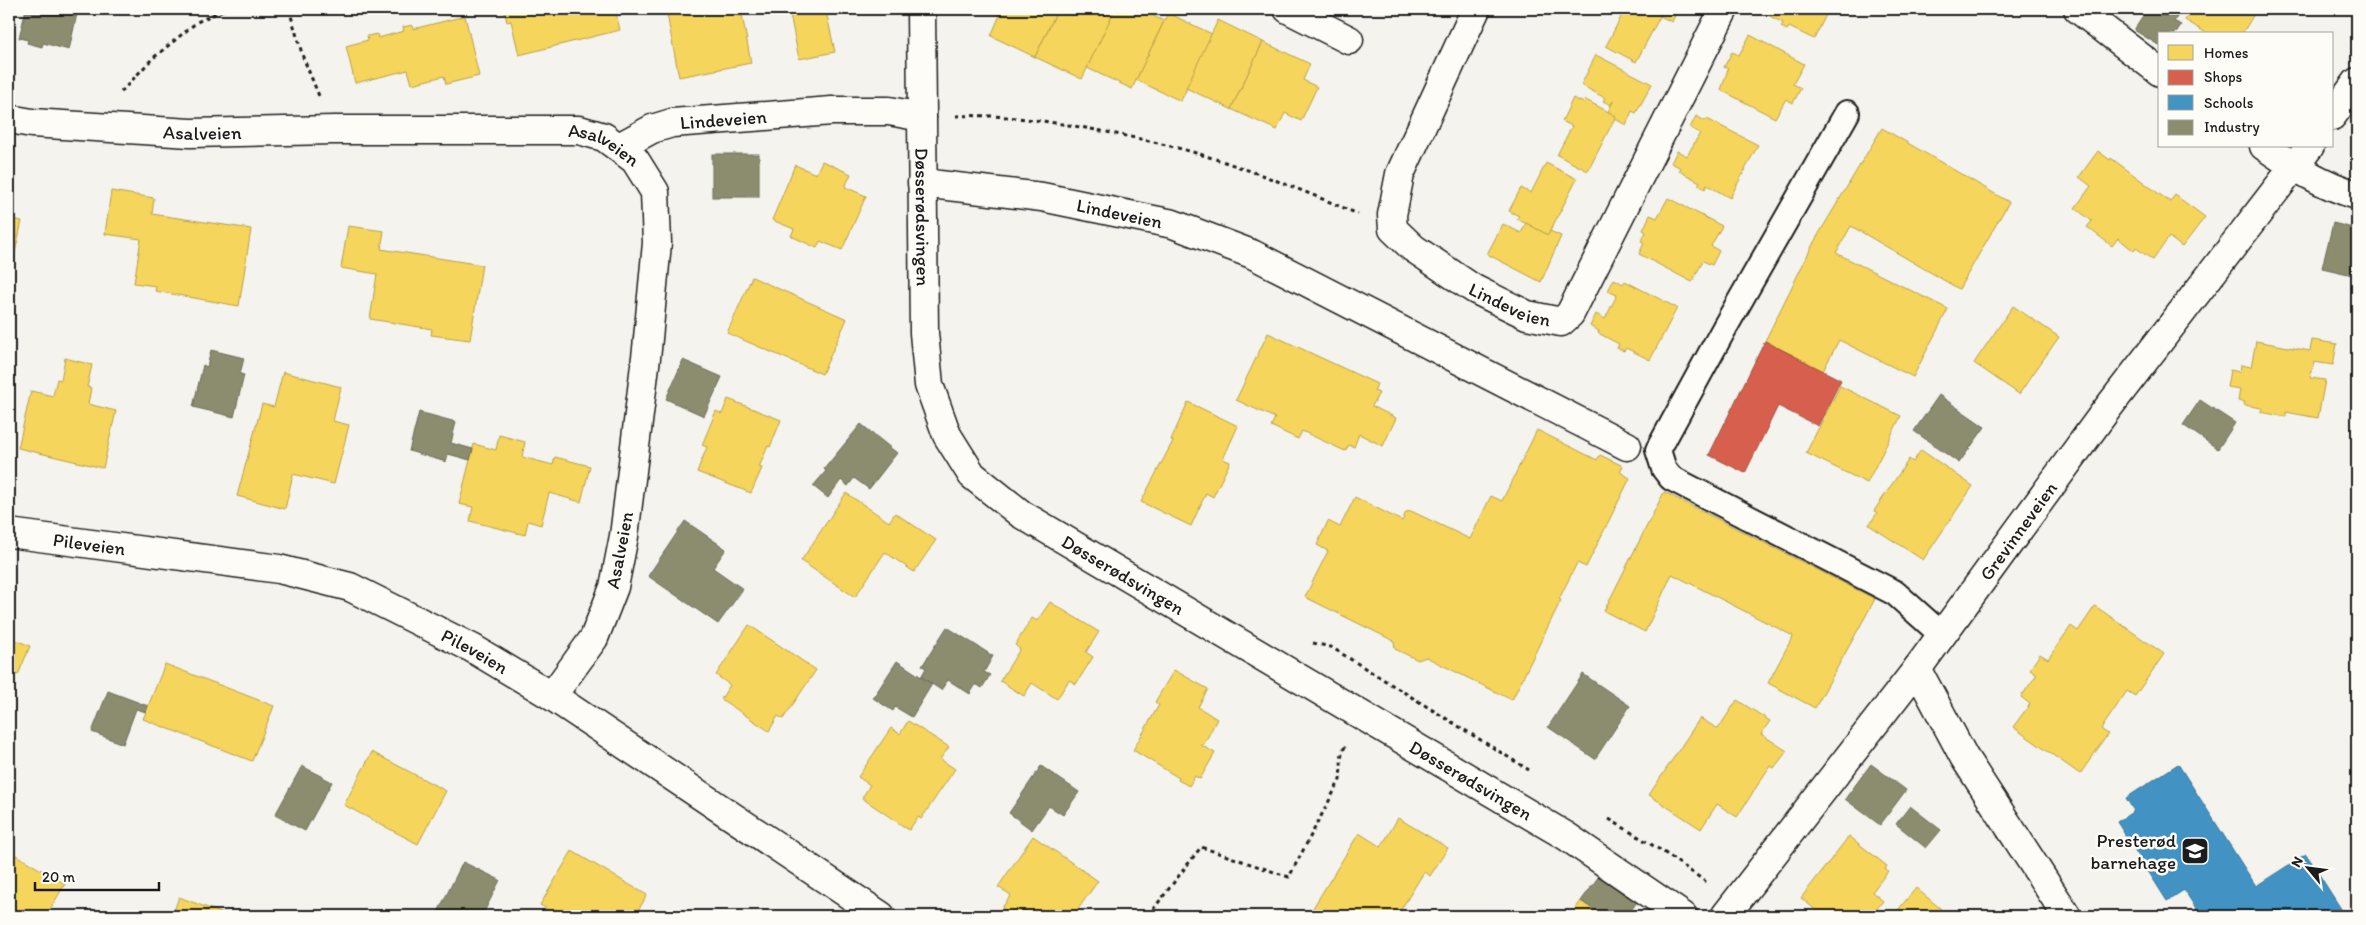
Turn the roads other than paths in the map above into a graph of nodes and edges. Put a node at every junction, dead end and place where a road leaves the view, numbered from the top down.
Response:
1 (921, 9) edge
2 (1288, 9) edge
3 (1476, 9) edge
4 (1724, 9) edge
5 (2078, 9) edge
6 (1349, 40) dead end
7 (2158, 70) edge
8 (2357, 82) edge
9 (1847, 113) dead end
10 (2334, 113) edge
11 (922, 117) junction
12 (9, 119) edge
13 (619, 147) junction
14 (2271, 148) edge
15 (2302, 157) edge
16 (922, 183) junction
17 (2357, 195) edge
18 (1627, 446) dead end
19 (9, 533) edge
20 (1942, 634) junction
21 (1917, 669) junction
22 (552, 696) junction
23 (881, 916) edge
24 (1683, 916) edge
25 (1725, 916) edge
26 (2067, 916) edge

1 - 11 street, Døsserødsvingen
2 - 6 street
3 - 4 street, Lindeveien
5 - 7 street
8 - 10 street
9 - 20 lane
11 - 13 street, Lindeveien
11 - 16 street, Døsserødsvingen
12 - 13 street, Asalveien
13 - 22 street, Asalveien
14 - 15 street
15 - 17 street
15 - 20 street, Grevinneveien
16 - 18 street, Lindeveien
16 - 24 street, Døsserødsvingen
19 - 22 street, Pileveien
20 - 21 street, Grevinneveien
21 - 25 street, Grevinneveien
21 - 26 street
22 - 23 street, Pileveien

